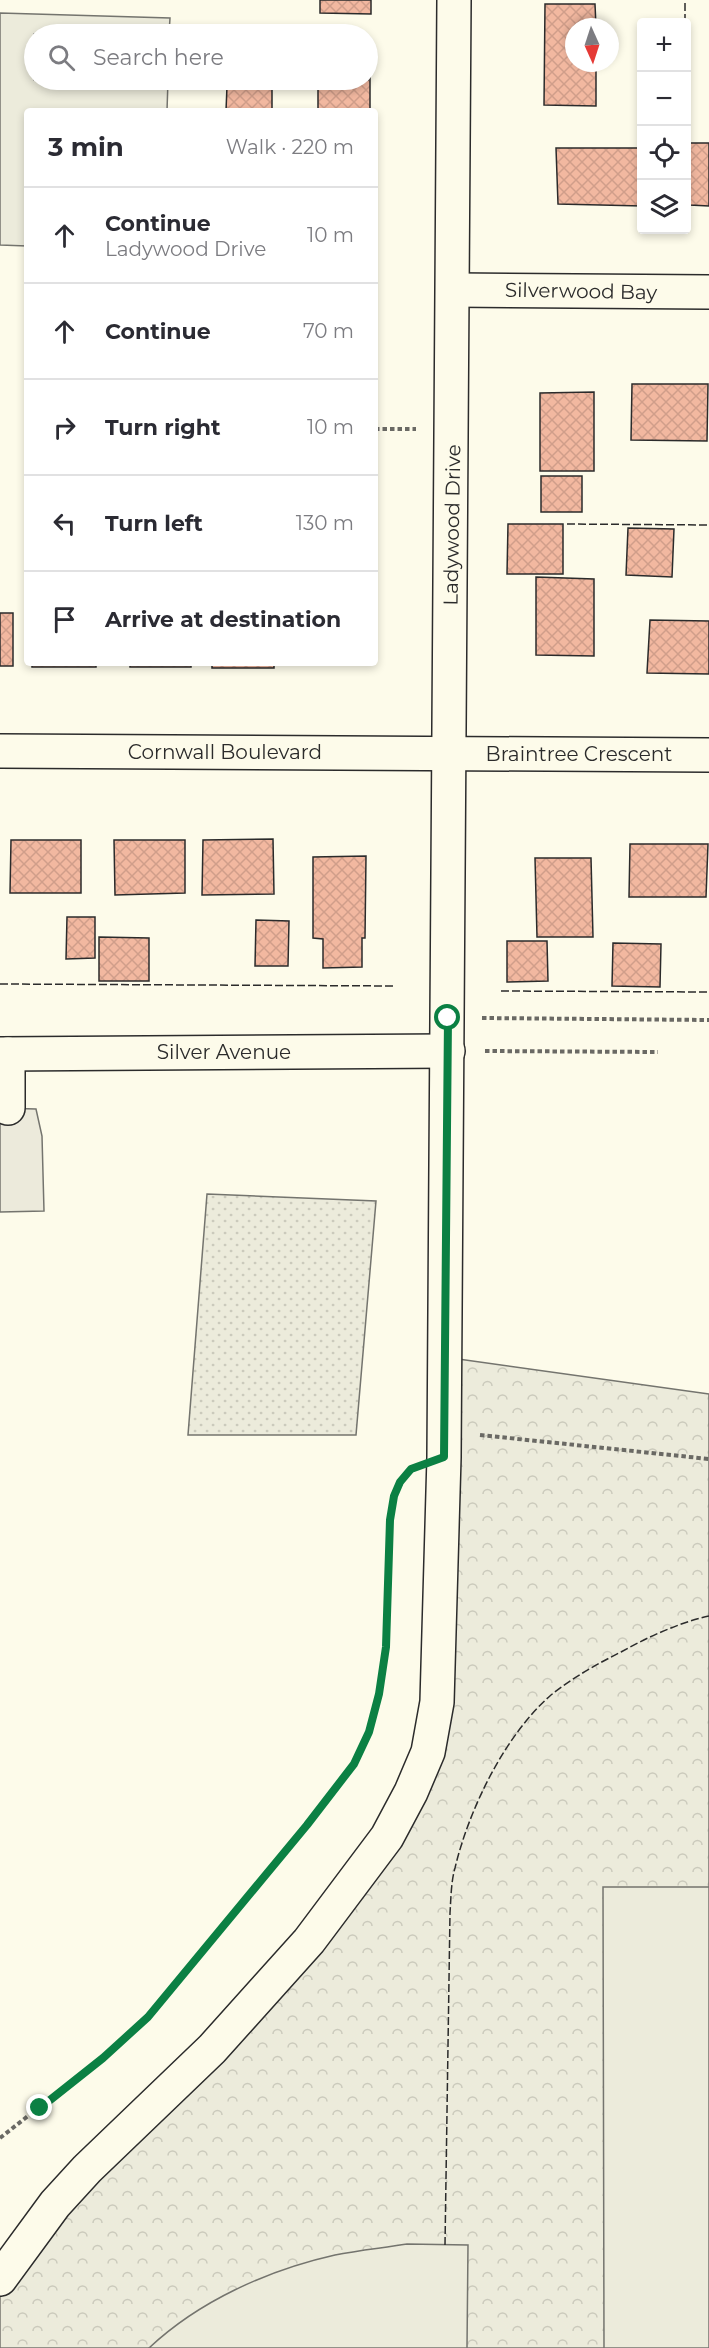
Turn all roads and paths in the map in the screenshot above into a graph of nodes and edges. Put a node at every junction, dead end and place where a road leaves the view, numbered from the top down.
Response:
1 (454, 0) edge
2 (454, 290) junction
3 (709, 292) edge
4 (0, 751) edge
5 (450, 753) junction
6 (709, 755) edge
7 (448, 1018) junction
8 (709, 1020) edge
9 (448, 1051) junction
10 (658, 1052) dead end
11 (4, 1054) edge
12 (8, 1108) dead end
13 (444, 1444) junction
14 (709, 1459) edge
15 (0, 2138) edge
16 (0, 2279) edge

1 - 2 street, Ladywood Drive
2 - 3 street, Silverwood Bay
2 - 5 street, Ladywood Drive
4 - 5 street, Cornwall Boulevard
5 - 6 street, Braintree Crescent
5 - 7 street, Ladywood Drive
7 - 8 path
7 - 9 street, Ladywood Drive
9 - 10 path
9 - 11 street, Silver Avenue
9 - 13 street, Ladywood Drive
11 - 12 street
13 - 14 path
13 - 15 path
13 - 16 street, Ladywood Drive

